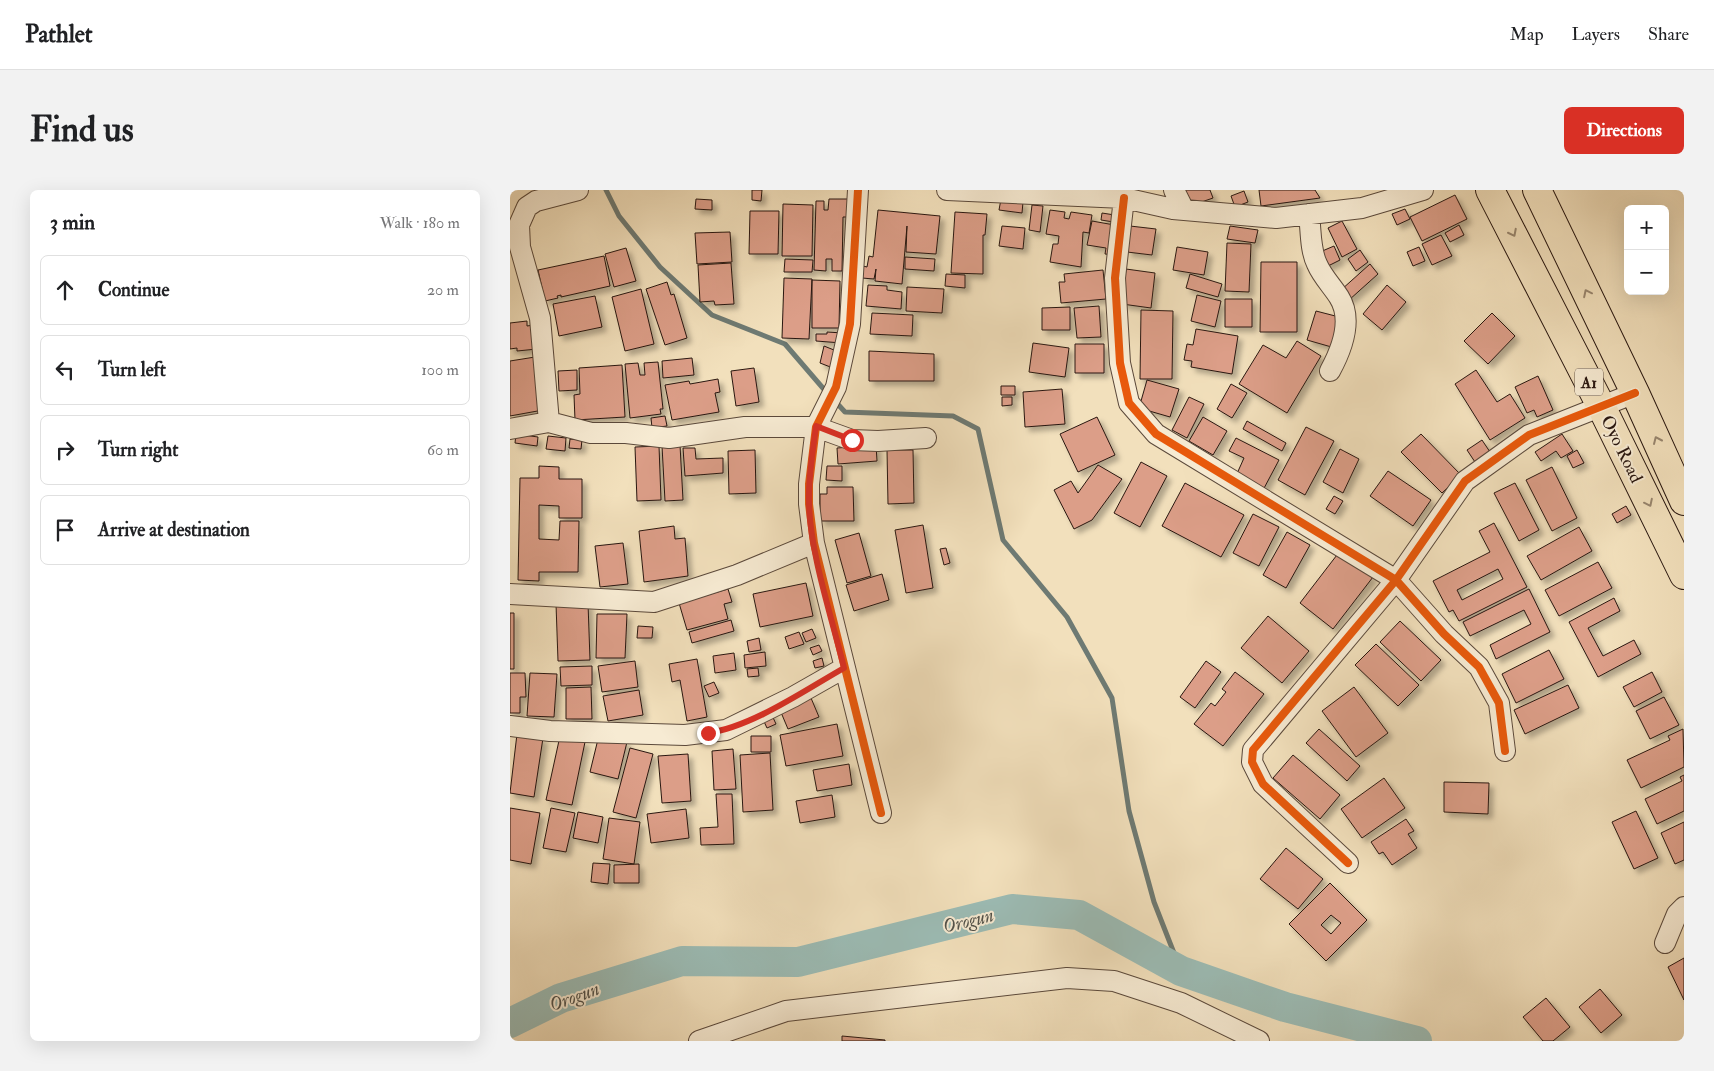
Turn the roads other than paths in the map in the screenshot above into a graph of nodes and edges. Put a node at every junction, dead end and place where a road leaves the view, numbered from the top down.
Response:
1 (578, 190) edge
2 (858, 190) edge
3 (947, 190) edge
4 (1174, 190) edge
5 (1423, 190) edge
6 (1490, 190) edge
7 (1537, 190) edge
8 (1051, 193) edge
9 (1124, 198) junction
10 (1184, 210) junction
11 (1309, 214) junction
12 (1330, 371) dead end
13 (1635, 393) junction
14 (1602, 408) junction
15 (549, 422) junction
16 (816, 426) junction
17 (510, 429) edge
18 (926, 438) dead end
19 (1684, 500) edge
20 (814, 544) junction
21 (1684, 575) edge
22 (1396, 580) junction
23 (510, 594) edge
24 (844, 668) junction
25 (510, 726) edge
26 (1505, 751) dead end
27 (881, 813) dead end
28 (1348, 863) dead end
29 (1684, 907) edge
30 (1665, 943) dead end
31 (699, 1041) edge
32 (1259, 1041) edge

1 - 15 street
2 - 16 street
3 - 8 street
4 - 10 street
5 - 11 street
6 -> 14 highway, Oyo Road / A1
13 -> 7 highway, Oyo Road / A1
8 - 9 street
9 - 10 street
9 - 22 street
10 - 11 street
11 - 12 street
13 - 14 street
19 -> 13 highway, Oyo Road / A1
14 -> 21 highway, Oyo Road / A1
14 - 22 street
15 - 16 street
15 - 17 street
16 - 18 street
16 - 20 street
20 - 23 street
20 - 24 street
22 - 26 street
22 - 28 street
24 - 25 street
24 - 27 street
29 - 30 street
31 - 32 street

